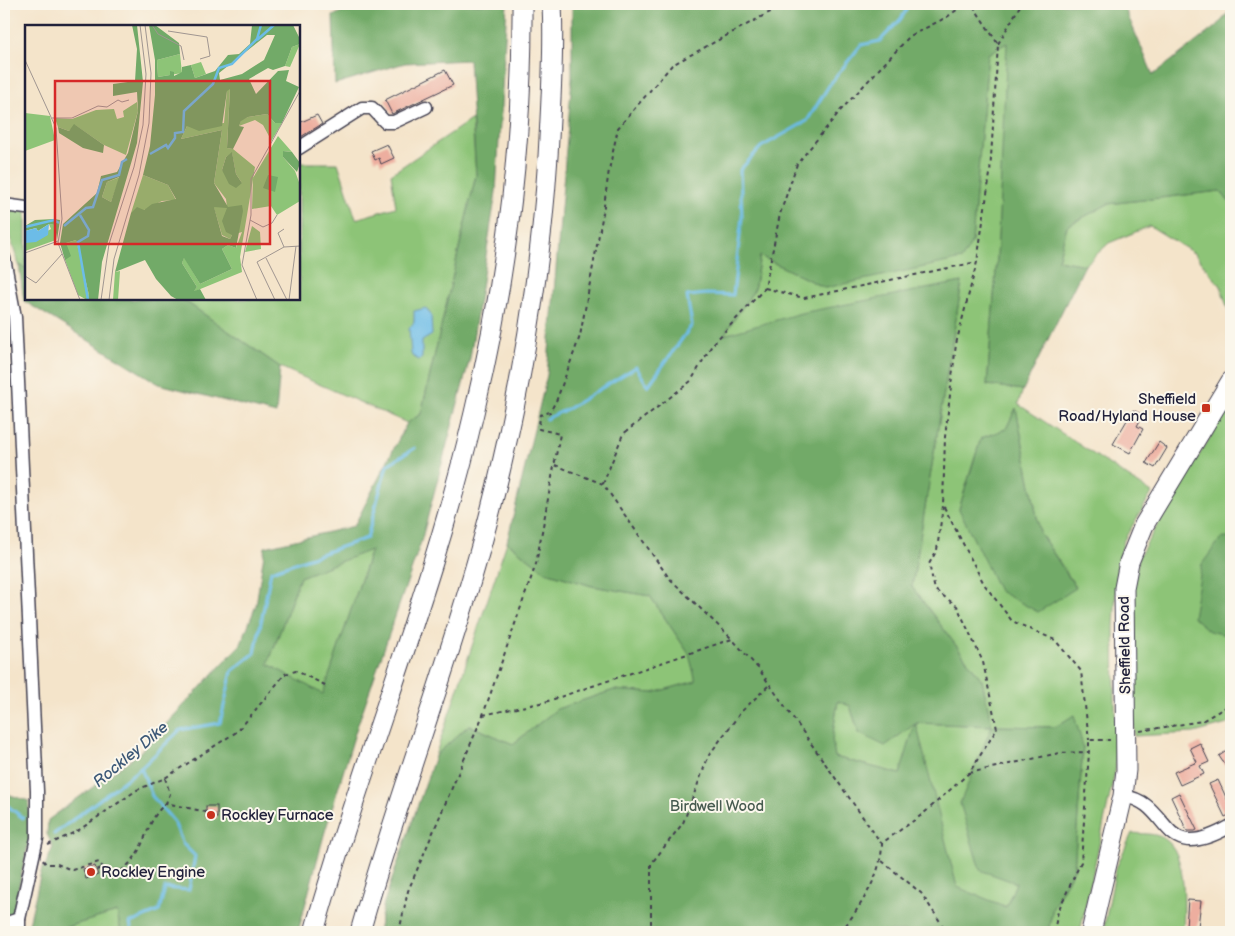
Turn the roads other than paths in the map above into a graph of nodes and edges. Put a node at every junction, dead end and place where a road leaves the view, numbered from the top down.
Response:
1 (522, 4) edge
2 (552, 4) edge
3 (426, 107) dead end
4 (300, 147) edge
5 (4, 205) edge
6 (25, 208) edge
7 (4, 258) edge
8 (1231, 381) edge
9 (1123, 796) junction
10 (1231, 826) edge
11 (4, 924) edge
12 (19, 926) edge
13 (314, 932) edge
14 (360, 932) edge
15 (1091, 932) edge

1 - 13 highway
2 - 14 highway
3 - 4 street
5 - 6 street
7 - 12 street
8 - 9 highway, Sheffield Road
9 - 10 street
9 - 15 highway, Sheffield Road
11 - 12 street

